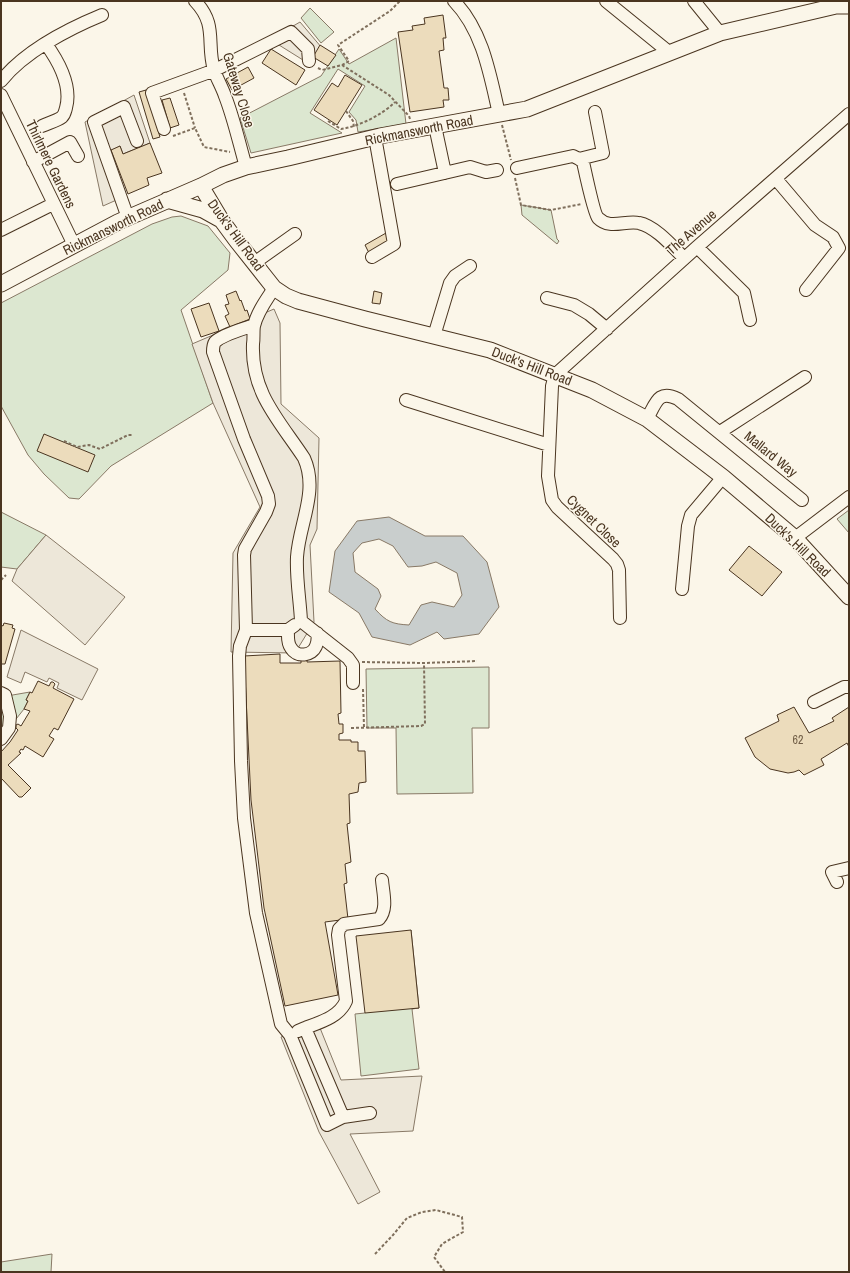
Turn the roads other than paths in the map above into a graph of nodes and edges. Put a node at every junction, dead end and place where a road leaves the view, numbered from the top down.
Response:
1 (195, 1) edge
2 (454, 1) edge
3 (606, 1) edge
4 (698, 2) edge
5 (827, 4) edge
6 (849, 6) edge
7 (102, 15) dead end
8 (720, 33) junction
9 (46, 44) junction
10 (670, 53) junction
11 (309, 61) road end
12 (214, 70) junction
13 (1, 81) edge
14 (1, 95) edge
15 (595, 112) dead end
16 (499, 114) junction
17 (849, 114) edge
18 (42, 126) dead end
19 (435, 126) junction
20 (167, 133) road end
21 (375, 137) junction
22 (137, 141) dead end
23 (78, 156) dead end
24 (579, 158) junction
25 (244, 160) junction
26 (33, 162) junction
27 (515, 169) road end
28 (497, 170) dead end
29 (445, 173) junction
30 (776, 179) junction
31 (397, 184) dead end
32 (202, 186) junction
33 (167, 200) junction
34 (53, 204) junction
35 (128, 218) junction
36 (222, 221) junction
37 (1, 230) edge
38 (295, 234) dead end
39 (74, 245) junction
40 (697, 247) junction
41 (372, 257) dead end
42 (684, 258) junction
43 (254, 263) junction
44 (470, 266) dead end
45 (1, 284) edge
46 (274, 288) junction
47 (806, 290) dead end
48 (547, 298) dead end
49 (750, 320) dead end
50 (254, 325) junction
51 (607, 329) junction
52 (434, 336) junction
53 (556, 375) junction
54 (805, 377) dead end
55 (406, 400) dead end
56 (647, 419) junction
57 (720, 432) junction
58 (549, 445) junction
59 (723, 477) junction
60 (849, 497) edge
61 (802, 500) dead end
62 (795, 538) junction
63 (682, 589) dead end
64 (849, 596) edge
65 (620, 618) dead end
66 (301, 621) junction
67 (246, 630) junction
68 (288, 630) junction
69 (317, 633) junction
70 (358, 684) road end
71 (849, 687) edge
72 (1, 693) edge
73 (814, 702) dead end
74 (1, 739) edge
75 (849, 868) edge
76 (382, 880) dead end
77 (837, 882) dead end
78 (305, 1028) junction
79 (290, 1035) junction
80 (370, 1113) dead end
81 (343, 1117) junction

1 - 12 street, Gateway Close
2 - 16 street
3 - 10 street
4 - 8 street
5 - 6 main road, Rickmansworth Road
5 - 8 main road, Rickmansworth Road
7 - 9 street
8 - 10 main road, Rickmansworth Road
9 - 13 street
9 - 18 street
10 - 16 main road, Rickmansworth Road
11 - 12 street
12 - 20 street
12 - 25 street, Gateway Close
14 - 26 street, Thirlmere Gardens
15 - 24 street
16 - 19 main road, Rickmansworth Road
17 - 30 street, The Avenue
19 - 21 main road, Rickmansworth Road
19 - 29 street
21 - 25 main road, Rickmansworth Road
21 - 41 street
22 - 35 street
23 - 26 street
24 - 27 street
24 - 42 street
25 - 32 main road, Rickmansworth Road
26 - 34 street, Thirlmere Gardens
28 - 29 street
29 - 31 street
30 - 40 street, The Avenue
30 - 47 street
32 - 33 main road, Rickmansworth Road
32 - 36 main road, Duck's Hill Road
33 - 35 main road, Rickmansworth Road
33 - 36 main road
34 - 37 street
34 - 39 street, Thirlmere Gardens
35 - 39 main road, Rickmansworth Road
36 - 43 main road, Duck's Hill Road
38 - 43 street
39 - 45 main road, Rickmansworth Road
40 - 42 street, The Avenue
40 - 49 street
42 - 51 street, The Avenue
43 - 46 main road, Duck's Hill Road
44 - 52 street
46 - 50 street
46 - 52 main road, Duck's Hill Road
48 - 51 street
50 - 66 street
50 - 67 street
51 - 53 street, The Avenue
52 - 53 main road, Duck's Hill Road
53 - 56 main road, Duck's Hill Road
53 - 58 street, Cygnet Close
54 - 57 street, Mallard Way
55 - 58 street
56 - 57 street, Mallard Way
56 - 59 main road, Duck's Hill Road
57 - 61 street, Mallard Way
58 - 65 street, Cygnet Close
59 - 62 main road, Duck's Hill Road
59 - 63 street
60 - 62 street
62 - 64 main road, Duck's Hill Road
66 - 68 street
66 - 69 street
67 - 68 street
67 - 79 street
68 - 69 street
69 - 70 street
71 - 73 street
72 - 74 street
75 - 77 street
76 - 78 street
78 - 79 street
78 - 81 street
79 - 81 street
80 - 81 street

